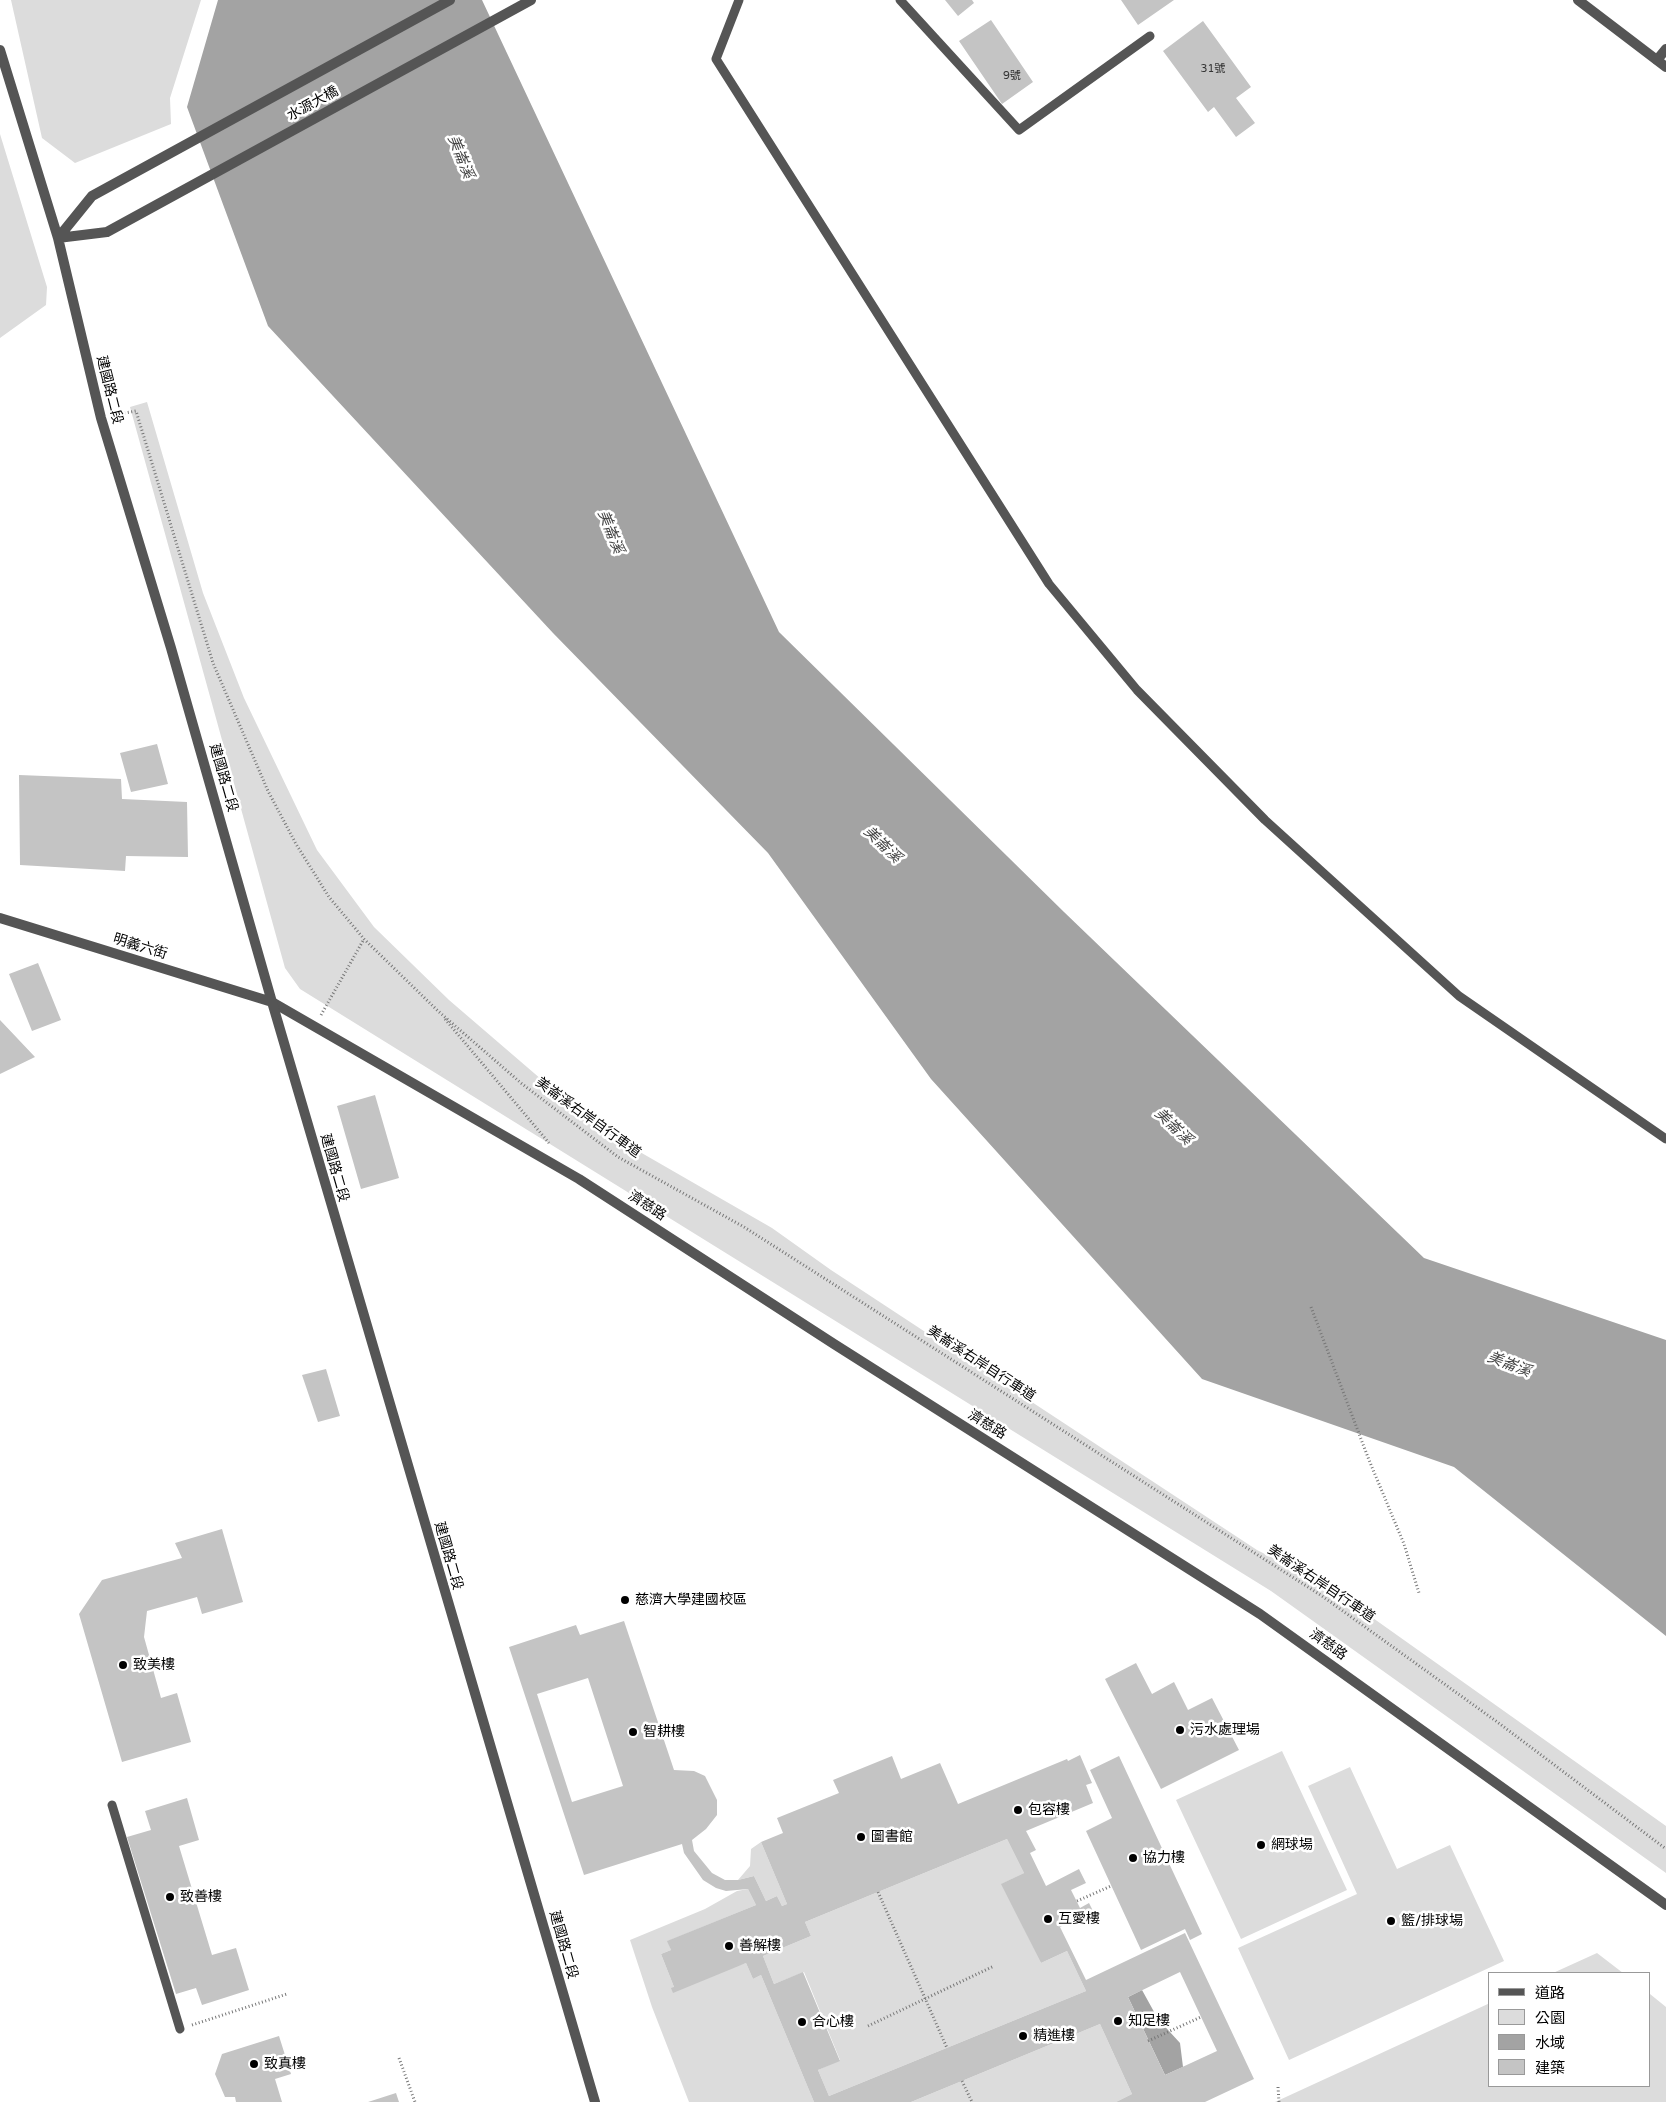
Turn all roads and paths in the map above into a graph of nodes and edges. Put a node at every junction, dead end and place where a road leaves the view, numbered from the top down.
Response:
1 (450, 0) edge
2 (531, 0) edge
3 (740, 0) edge
4 (900, 0) edge
5 (1578, 0) edge
6 (1150, 36) dead end
7 (1666, 49) edge
8 (0, 50) edge
9 (1657, 60) junction
10 (1666, 67) edge
11 (58, 238) junction
12 (101, 418) junction
13 (0, 918) edge
14 (364, 939) junction
15 (272, 1002) junction
16 (438, 1011) junction
17 (314, 1027) junction
18 (1666, 1139) edge
19 (543, 1158) junction
20 (1311, 1307) dead end
21 (1419, 1593) dead end
22 (112, 1805) dead end
23 (1666, 1849) edge
24 (1112, 1886) dead end
25 (878, 1892) dead end
26 (1077, 1901) dead end
27 (1666, 1905) edge
28 (994, 1966) dead end
29 (287, 1994) dead end
30 (925, 1997) junction
31 (1201, 2017) dead end
32 (868, 2026) dead end
33 (180, 2029) joint
34 (1148, 2041) dead end
35 (947, 2048) dead end
36 (400, 2058) dead end
37 (962, 2081) dead end
38 (1278, 2087) dead end
39 (415, 2102) edge
40 (595, 2102) edge
41 (972, 2102) edge
42 (1279, 2102) edge

1 - 11 street, 水源大橋
2 - 11 street, 水源大橋
3 - 18 lane
4 - 6 lane
5 - 9 street
7 - 9 street
8 - 11 street, 建國路二段
9 - 10 street
11 - 12 street, 建國路二段
12 - 14 path
12 - 15 street, 建國路二段
13 - 15 street, 明義六街
14 - 16 path
14 - 17 path
15 - 17 street, 濟慈路
15 - 40 street, 建國路二段
16 - 19 path
16 - 23 path, 美崙溪右岸自行車道
17 - 19 street, 濟慈路
19 - 27 street, 濟慈路
20 - 21 path
22 - 33 lane
24 - 26 path
25 - 30 path
28 - 30 path
29 - 33 path
30 - 32 path
30 - 35 path
31 - 34 path
36 - 39 path
37 - 41 path
38 - 42 path

